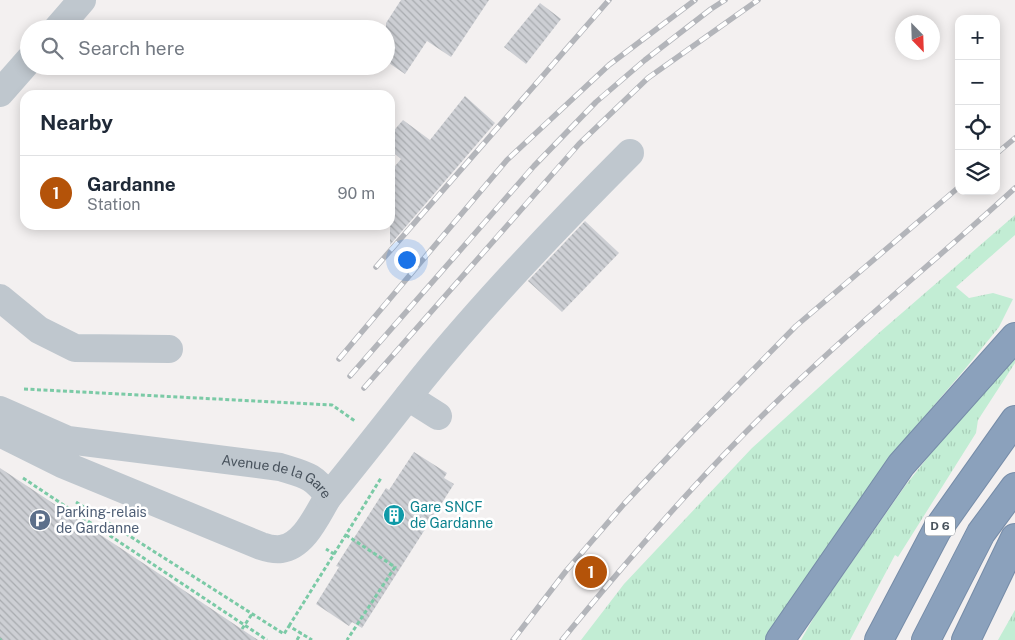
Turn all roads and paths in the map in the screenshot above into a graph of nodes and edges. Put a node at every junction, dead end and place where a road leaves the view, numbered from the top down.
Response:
1 (82, 0) edge
2 (65, 20) edge
3 (20, 70) edge
4 (0, 93) edge
5 (630, 153) dead end
6 (0, 298) edge
7 (1015, 337) edge
8 (169, 349) dead end
9 (17, 389) dead end
10 (408, 397) junction
11 (0, 410) edge
12 (438, 416) dead end
13 (1015, 420) edge
14 (0, 433) edge
15 (377, 437) junction
16 (16, 473) dead end
17 (382, 477) dead end
18 (1015, 487) edge
19 (328, 497) junction
20 (76, 501) dead end
21 (346, 535) junction
22 (303, 536) junction
23 (1015, 538) edge
24 (334, 554) junction
25 (252, 614) junction
26 (289, 626) junction
27 (243, 627) junction
28 (301, 634) junction
29 (267, 640) edge
30 (297, 640) edge
31 (312, 640) edge
32 (347, 640) edge
33 (780, 640) edge
34 (878, 640) edge
35 (926, 640) edge
36 (966, 640) edge

1 - 2 lane
3 - 4 lane
5 - 10 lane
6 - 8 lane
7 - 33 highway
9 - 15 path
10 - 12 lane
10 - 15 lane
11 - 19 lane, Avenue de la Gare
13 - 34 highway, D 6
14 - 22 lane, Avenue de la Gare
15 - 19 lane
16 - 27 path
17 - 21 path
18 - 35 highway
19 - 22 lane, Avenue de la Gare
20 - 25 path
21 - 24 path
21 - 32 path
22 - 24 path
23 - 36 highway
24 - 26 path
25 - 26 path
25 - 27 path
26 - 28 path
27 - 29 path
28 - 30 path
28 - 31 path

